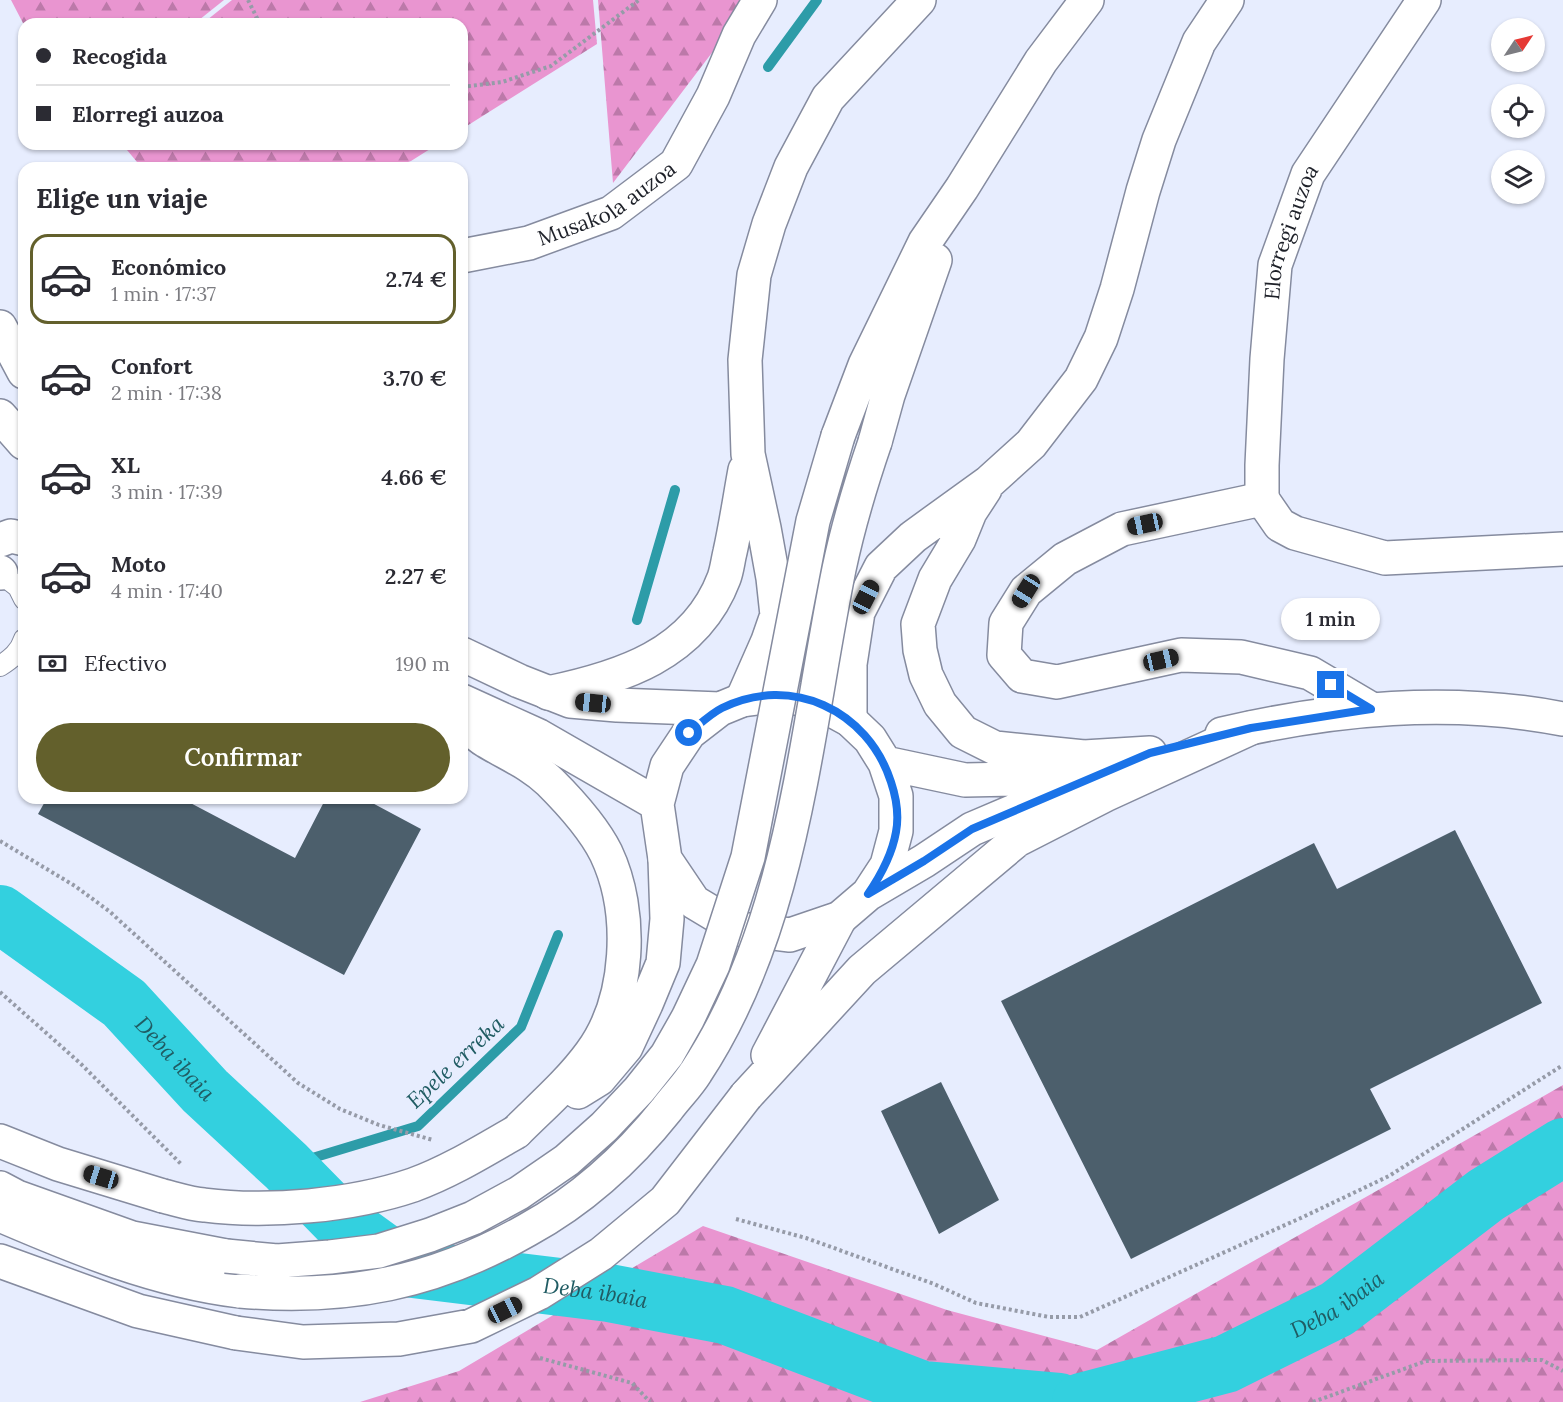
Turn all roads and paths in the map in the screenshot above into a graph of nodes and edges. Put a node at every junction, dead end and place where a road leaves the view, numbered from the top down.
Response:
1 (248, 0) edge
2 (639, 0) edge
3 (760, 0) edge
4 (919, 0) edge
5 (1087, 0) edge
6 (1227, 0) edge
7 (1424, 0) edge
8 (257, 18) edge
9 (468, 86) edge
10 (962, 188) junction
11 (468, 255) edge
12 (0, 327) edge
13 (18, 361) edge
14 (0, 416) edge
15 (18, 436) edge
16 (748, 454) junction
17 (989, 482) junction
18 (1262, 499) junction
19 (18, 538) edge
20 (0, 540) edge
21 (1563, 549) edge
22 (0, 573) edge
23 (18, 587) edge
24 (18, 651) edge
25 (468, 657) edge
26 (0, 666) edge
27 (548, 693) junction
28 (468, 705) edge
29 (731, 705) junction
30 (1371, 709) junction
31 (1563, 719) edge
32 (850, 720) junction
33 (468, 726) edge
34 (1251, 728) junction
35 (1150, 753) junction
36 (885, 763) junction
37 (657, 804) junction
38 (0, 841) edge
39 (665, 859) junction
40 (868, 894) junction
41 (840, 918) junction
42 (0, 992) edge
43 (1563, 1065) edge
44 (746, 1096) junction
45 (516, 1132) junction
46 (0, 1141) edge
47 (436, 1141) dead end
48 (181, 1164) dead end
49 (0, 1188) edge
50 (0, 1215) edge
51 (736, 1219) dead end
52 (0, 1261) edge
53 (540, 1358) dead end
54 (1563, 1371) edge
55 (650, 1402) edge
56 (1313, 1402) edge

1 - 8 path
2 - 9 path
3 - 11 main road, Musakola auzoa
4 - 16 main road
5 - 10 main road
6 - 17 main road
7 - 18 main road, Elorregi auzoa
10 - 49 main road, bridge
10 - 50 main road, bridge
12 - 13 main road
14 - 15 main road
16 - 27 main road
16 - 29 main road
17 - 32 main road
17 - 35 main road
18 - 21 main road
18 - 30 main road
19 - 20 main road
22 - 23 lane
24 - 26 lane
25 - 27 main road
27 - 29 main road
28 - 37 main road
29 - 32 main road
29 - 37 main road
30 - 31 main road
30 - 34 main road
32 - 36 main road
33 - 45 main road
34 - 35 main road
34 - 44 main road
35 - 36 main road
35 - 40 main road
36 - 40 main road
37 - 39 main road
38 - 47 path
39 - 41 main road
39 - 45 main road
40 - 41 main road
41 - 44 main road
42 - 48 path
43 - 51 path
44 - 52 main road, bridge
45 - 46 main road, bridge
53 - 55 path
54 - 56 path

